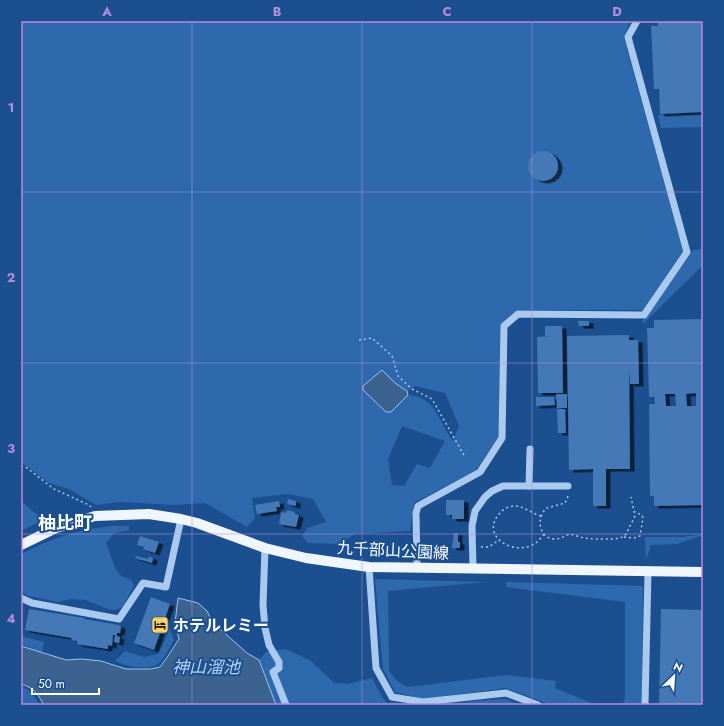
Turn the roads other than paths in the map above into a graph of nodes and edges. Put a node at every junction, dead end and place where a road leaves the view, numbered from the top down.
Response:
1 (637, 21) edge
2 (530, 449) dead end
3 (529, 486) junction
4 (568, 486) dead end
5 (181, 519) junction
6 (21, 545) edge
7 (265, 548) junction
8 (369, 567) junction
9 (416, 567) junction
10 (473, 568) junction
11 (648, 572) junction
12 (703, 572) edge
13 (21, 598) edge
14 (286, 705) edge
15 (538, 705) edge
16 (645, 705) edge

1 - 9 street
2 - 3 street
3 - 4 street
3 - 10 street
5 - 6 main road, 九千部山公園線
5 - 7 main road, 九千部山公園線
5 - 13 street
7 - 8 main road, 九千部山公園線
7 - 14 street
8 - 9 main road, 九千部山公園線
8 - 15 street
9 - 10 main road, 九千部山公園線
10 - 11 main road, 九千部山公園線
11 - 12 main road, 九千部山公園線
11 - 16 street

